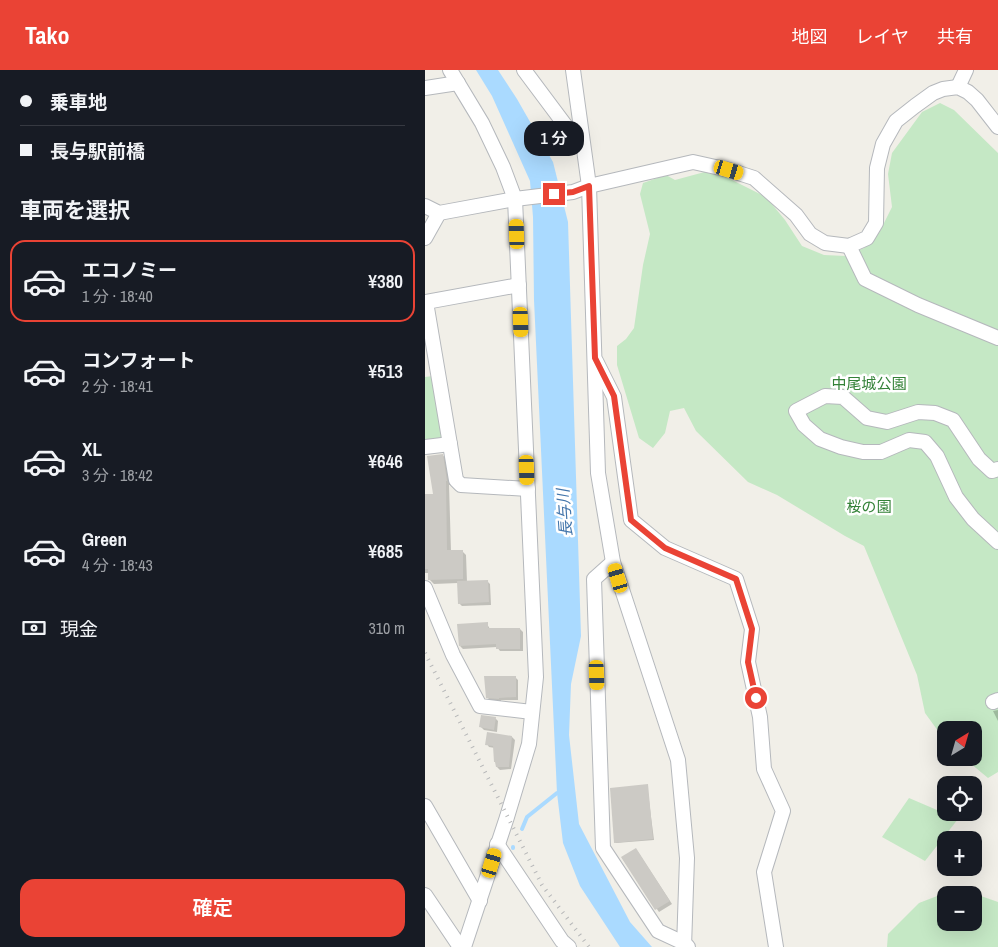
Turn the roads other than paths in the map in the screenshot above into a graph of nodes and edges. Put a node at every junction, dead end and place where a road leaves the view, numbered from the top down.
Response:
1 (450, 70) edge
2 (524, 70) edge
3 (573, 70) edge
4 (965, 70) edge
5 (458, 83) junction
6 (958, 87) junction
7 (425, 88) edge
8 (998, 127) edge
9 (583, 149) junction
10 (589, 186) junction
11 (515, 199) junction
12 (425, 206) edge
13 (439, 213) junction
14 (425, 238) edge
15 (849, 246) junction
16 (519, 286) junction
17 (998, 338) edge
18 (595, 358) junction
19 (450, 444) junction
20 (425, 447) edge
21 (998, 469) edge
22 (528, 489) junction
23 (998, 542) edge
24 (613, 562) junction
25 (425, 588) edge
26 (532, 712) junction
27 (425, 806) edge
28 (497, 844) junction
29 (425, 895) edge
30 (480, 901) junction
31 (466, 945) edge
32 (685, 946) edge
33 (569, 947) edge
34 (777, 947) edge

1 - 5 street
2 - 9 street
3 - 9 street
4 - 6 street
5 - 7 street
5 - 11 street
6 - 8 street
6 - 15 street
9 - 10 street
10 - 11 street
10 - 15 street
10 - 18 street
11 - 13 street
11 - 16 street
12 - 13 street
13 - 14 street
15 - 17 street
16 - 19 street
16 - 22 street
18 - 24 street
18 - 34 street
19 - 20 street
19 - 22 street
21 - 23 street
22 - 26 street
24 - 32 street
24 - 32 street
25 - 26 street
26 - 28 street
27 - 30 street
28 - 30 street
28 - 33 street
29 - 31 street
30 - 31 street

